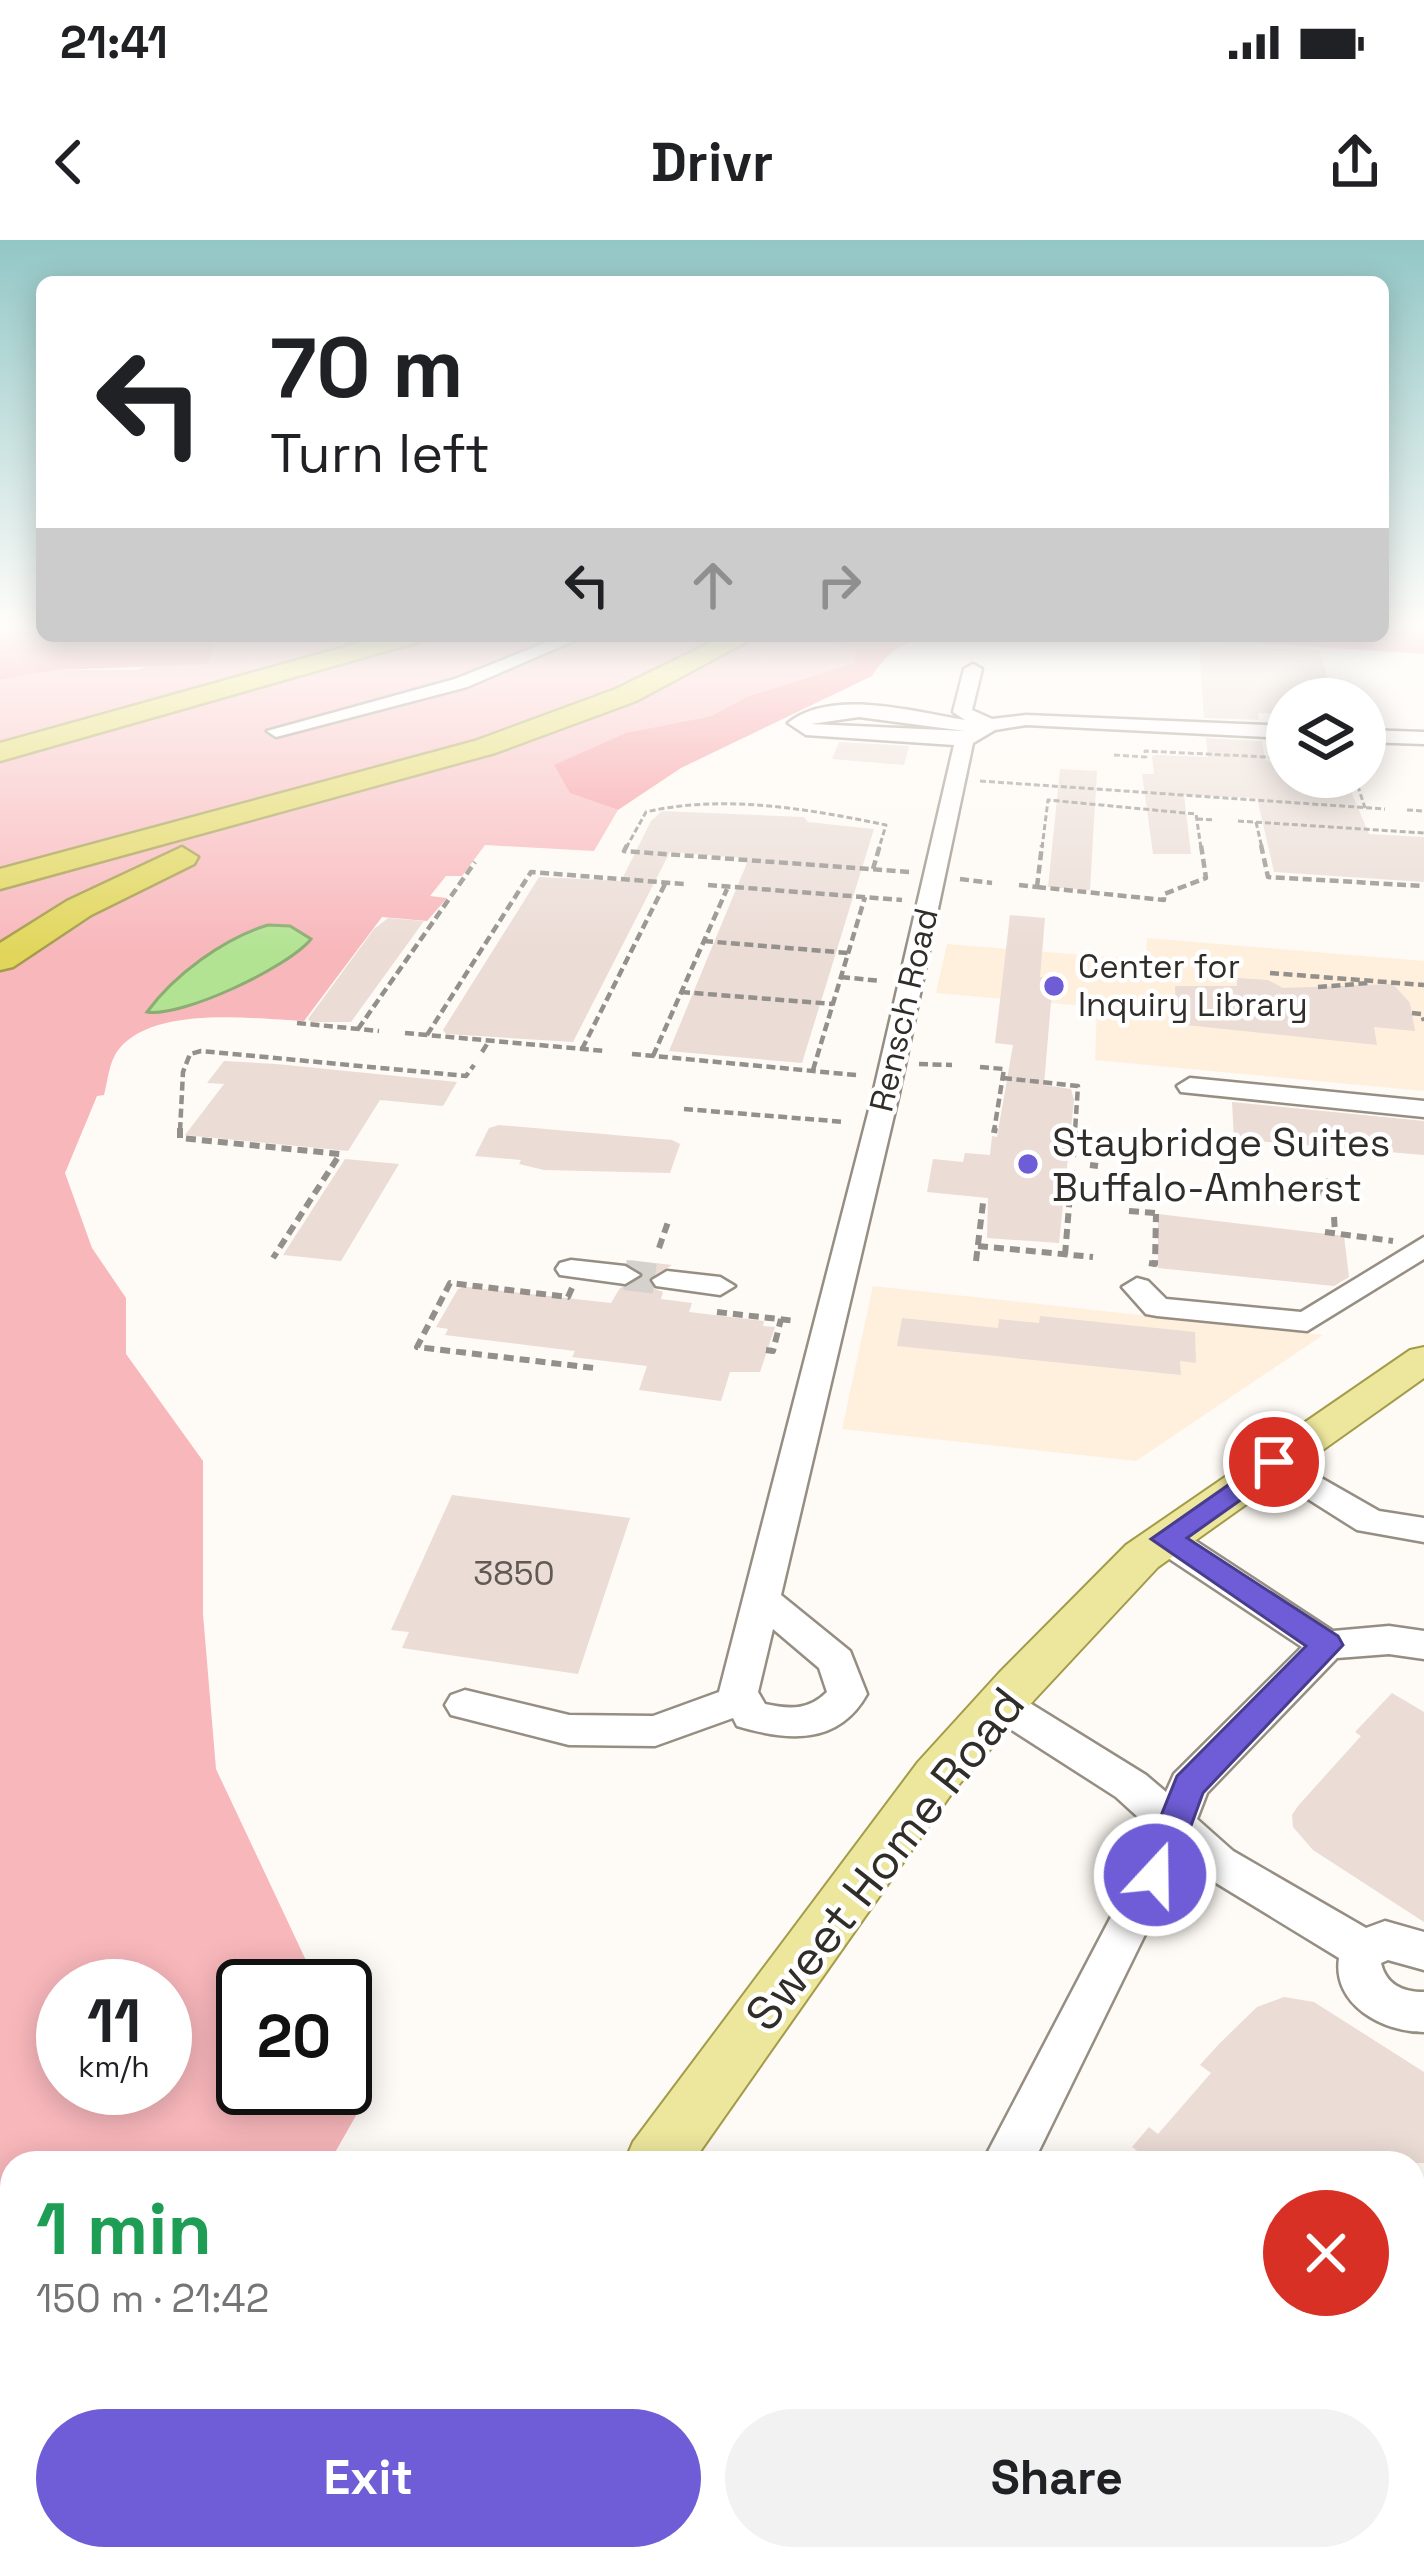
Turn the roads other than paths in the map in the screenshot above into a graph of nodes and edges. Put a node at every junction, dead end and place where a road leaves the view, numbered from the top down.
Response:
1 (57, 736) edge
2 (513, 736) edge
3 (977, 736) edge
4 (1386, 737) edge
5 (1424, 738) edge
6 (0, 752) edge
7 (462, 754) junction
8 (0, 879) edge
9 (0, 959) edge
10 (1190, 1086) dead end
11 (1424, 1109) edge
12 (1415, 1246) edge
13 (573, 1276) road end
14 (625, 1276) tunnel mouth
15 (1146, 1276) road end
16 (667, 1280) tunnel mouth
17 (720, 1286) dead end
18 (1419, 1369) edge
19 (1274, 1462) junction
20 (1424, 1530) edge
21 (1166, 1539) junction
22 (760, 1598) junction
23 (1327, 1645) junction
24 (1424, 1645) edge
25 (740, 1700) junction
26 (1001, 1704) junction
27 (466, 1706) dead end
28 (1174, 1825) junction
29 (1364, 1950) junction
30 (1424, 1951) edge
31 (1424, 2012) edge
32 (664, 2151) edge
33 (1013, 2151) edge

1 - 6 highway
2 - 7 highway
3 - 22 street, Rensch Road
4 - 5 street
7 - 8 highway
7 - 9 highway
10 - 11 street
12 - 15 street
13 - 14 street
16 - 17 street
18 - 19 main road, Sweet Home Road
19 - 20 street
19 - 21 main road, Sweet Home Road
21 - 23 street
21 - 26 main road, Sweet Home Road
22 - 25 street, Rensch Road
22 - 25 street
23 - 24 street
23 - 28 street
25 - 27 street
26 - 28 street
26 - 32 main road, Sweet Home Road
28 - 29 street
28 - 33 street
29 - 30 street
29 - 31 street

